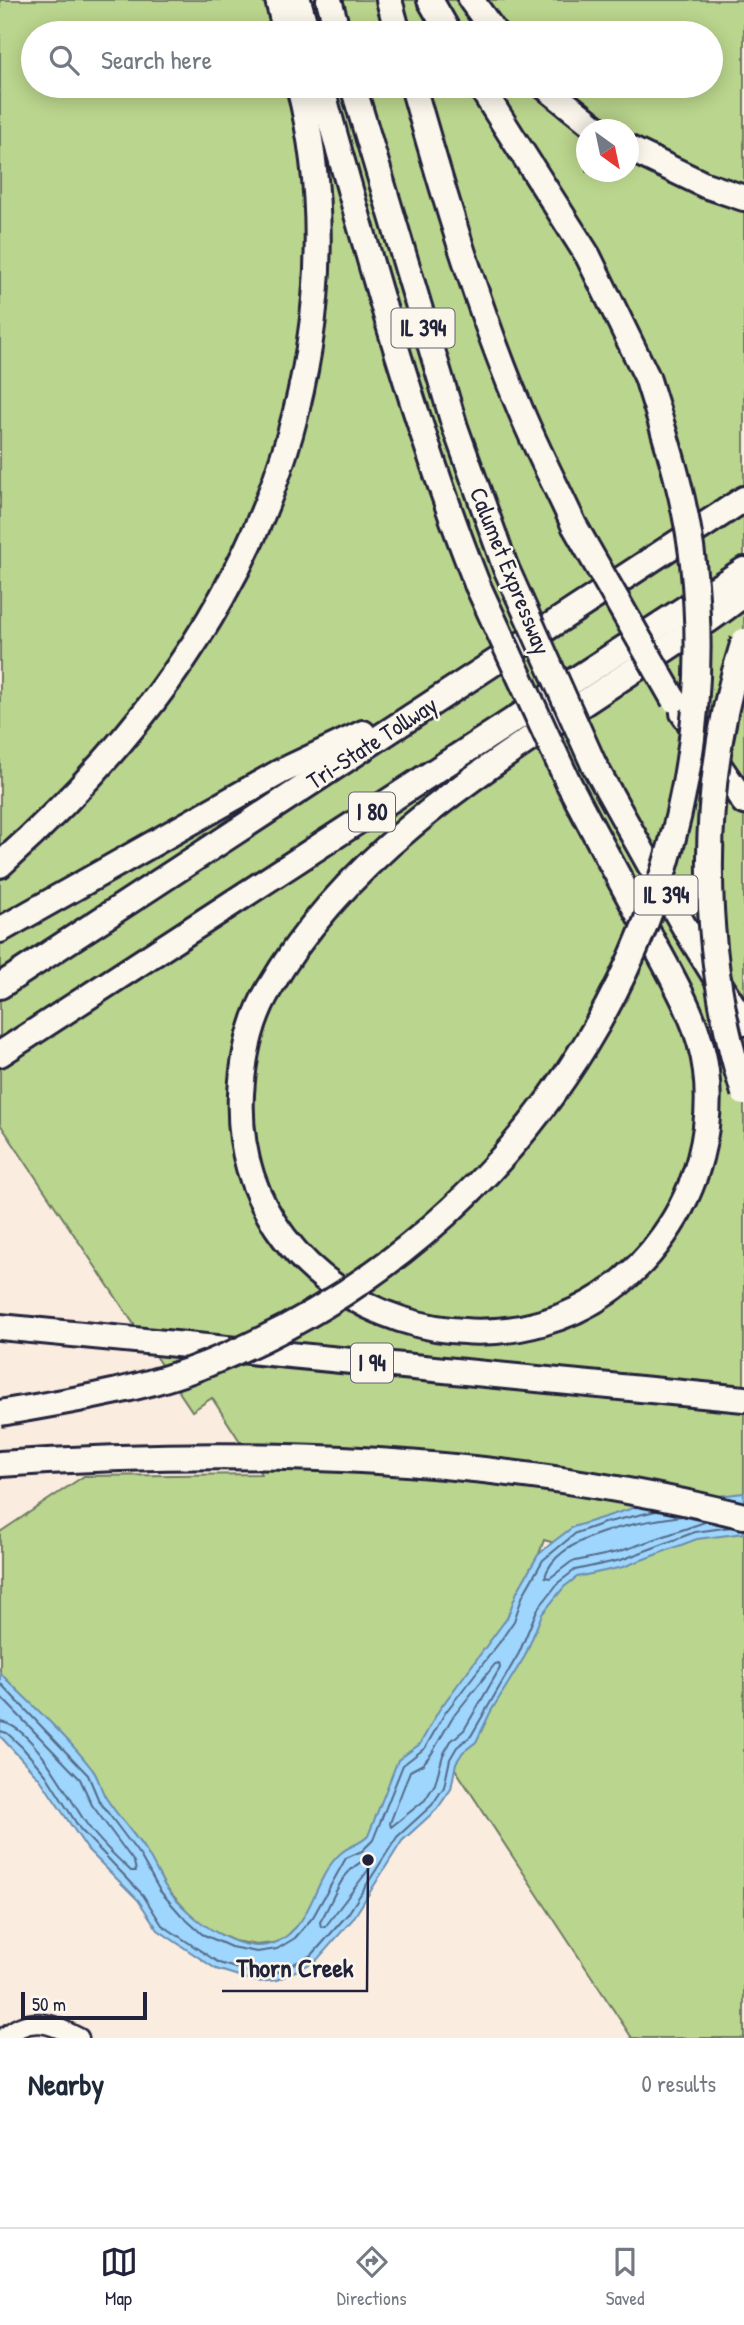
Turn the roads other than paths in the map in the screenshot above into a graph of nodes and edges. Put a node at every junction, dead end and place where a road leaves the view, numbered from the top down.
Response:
1 (278, 0) edge
2 (298, 0) edge
3 (329, 0) edge
4 (389, 0) edge
5 (430, 0) edge
6 (471, 0) edge
7 (283, 21) edge
8 (304, 21) edge
9 (335, 21) edge
10 (395, 21) edge
11 (442, 21) edge
12 (486, 21) edge
13 (302, 98) edge
14 (324, 98) edge
15 (357, 98) edge
16 (416, 98) edge
17 (488, 98) edge
18 (559, 98) edge
19 (585, 119) edge
20 (639, 154) edge
21 (744, 198) edge
22 (744, 499) edge
23 (744, 570) edge
24 (744, 594) edge
25 (744, 641) edge
26 (456, 689) junction
27 (545, 731) edge
28 (545, 731) edge
29 (545, 731) edge
30 (545, 731) edge
31 (744, 802) edge
32 (0, 864) edge
33 (0, 930) edge
34 (0, 986) edge
35 (744, 1023) edge
36 (0, 1054) edge
37 (744, 1093) edge
38 (0, 1327) edge
39 (744, 1399) edge
40 (0, 1413) edge
41 (0, 1464) edge
42 (744, 1516) edge
43 (4, 2038) edge
44 (79, 2038) edge

1 - 7 highway
2 - 8 highway
3 - 9 highway
4 - 10 highway
5 - 11 highway
6 - 12 highway
13 - 32 highway
14 - 27 highway, bridge
15 - 35 highway, Calumet Expressway / IL 394, bridge
16 - 31 highway, IL 394, bridge
17 - 40 highway, bridge
18 - 19 highway
20 - 21 highway
22 - 26 highway, Tri-State Tollway / I 80
23 - 36 highway, I 80
24 - 30 highway, bridge
25 - 37 highway, bridge
26 - 33 highway
26 - 34 highway, Tri-State Tollway / I 80
28 - 29 highway, bridge
38 - 39 highway, I 94
41 - 42 highway
43 - 44 street

